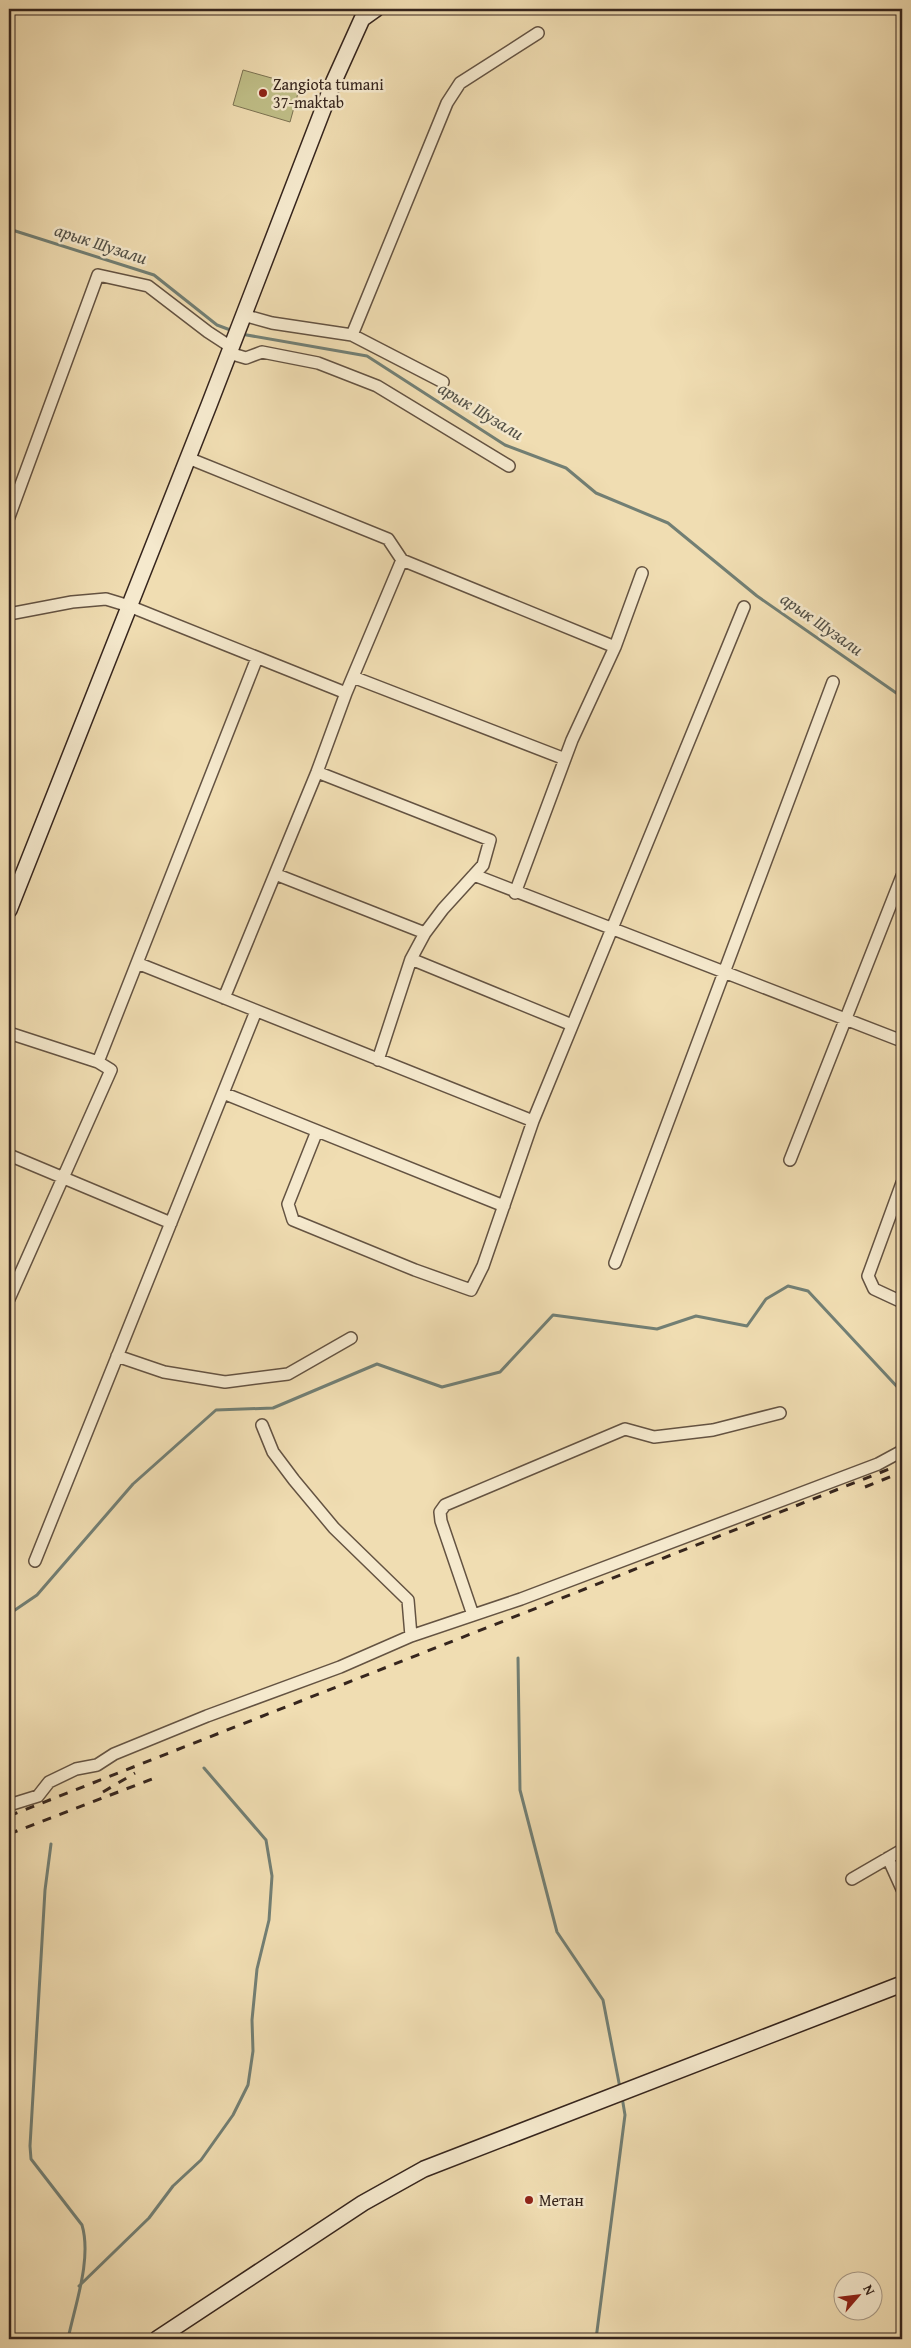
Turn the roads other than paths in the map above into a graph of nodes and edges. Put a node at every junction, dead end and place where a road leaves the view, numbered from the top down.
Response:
1 (376, 9) edge
2 (363, 14) edge
3 (538, 33) dead end
4 (242, 320) junction
5 (352, 335) junction
6 (231, 347) junction
7 (443, 382) dead end
8 (188, 458) junction
9 (509, 466) dead end
10 (9, 517) edge
11 (402, 560) junction
12 (642, 573) dead end
13 (129, 606) junction
14 (744, 607) dead end
15 (9, 614) edge
16 (616, 647) junction
17 (257, 658) junction
18 (353, 677) junction
19 (833, 682) dead end
20 (346, 693) junction
21 (566, 759) junction
22 (318, 772) junction
23 (275, 874) junction
24 (474, 875) junction
25 (902, 876) edge
26 (515, 893) junction
27 (9, 910) edge
28 (612, 928) junction
29 (425, 933) junction
30 (412, 959) junction
31 (137, 964) junction
32 (723, 973) junction
33 (224, 998) junction
34 (256, 1011) junction
35 (846, 1020) junction
36 (572, 1025) junction
37 (9, 1033) edge
38 (902, 1041) edge
39 (378, 1060) junction
40 (98, 1062) junction
41 (223, 1093) junction
42 (533, 1121) junction
43 (317, 1131) junction
44 (9, 1155) edge
45 (790, 1160) dead end
46 (65, 1178) junction
47 (902, 1183) edge
48 (504, 1206) junction
49 (171, 1222) junction
50 (615, 1263) dead end
51 (9, 1299) edge
52 (902, 1302) edge
53 (352, 1338) dead end
54 (117, 1356) junction
55 (780, 1413) dead end
56 (262, 1425) dead end
57 (902, 1451) edge
58 (35, 1562) dead end
59 (473, 1614) junction
60 (411, 1636) junction
61 (9, 1805) edge
62 (902, 1850) edge
63 (888, 1858) junction
64 (852, 1878) dead end
65 (902, 1889) edge
66 (902, 1984) edge
67 (157, 2339) edge

1 - 2 main road
2 - 4 main road
3 - 5 street
4 - 5 street
4 - 6 main road
5 - 7 street
6 - 8 main road
6 - 9 street
6 - 10 street
8 - 11 street
8 - 13 main road
11 - 16 street
11 - 18 street
12 - 16 street
13 - 15 street
13 - 17 street
13 - 27 main road
14 - 28 street
16 - 21 street
17 - 20 street
17 - 31 street
18 - 20 street
18 - 21 street
19 - 32 street
20 - 22 street
21 - 26 street
22 - 23 street
22 - 24 street
23 - 29 street
23 - 33 street
24 - 26 street
24 - 29 street
25 - 35 street
26 - 28 street
28 - 32 street
28 - 36 street
29 - 30 street
30 - 36 street
30 - 39 street
31 - 33 street
31 - 40 street
32 - 35 street
32 - 50 street
33 - 34 street
34 - 39 street
34 - 41 street
35 - 38 street
35 - 45 street
36 - 42 street
37 - 40 street
39 - 42 street
40 - 46 street
41 - 43 street
41 - 49 street
42 - 48 street
43 - 48 street
43 - 48 street
44 - 46 street
46 - 49 street
46 - 51 street
47 - 52 street
49 - 54 street
53 - 54 street
54 - 58 street
55 - 59 street
56 - 60 street
57 - 59 street
59 - 60 street
60 - 61 street
62 - 63 street
63 - 64 street
63 - 65 street
66 - 67 main road

